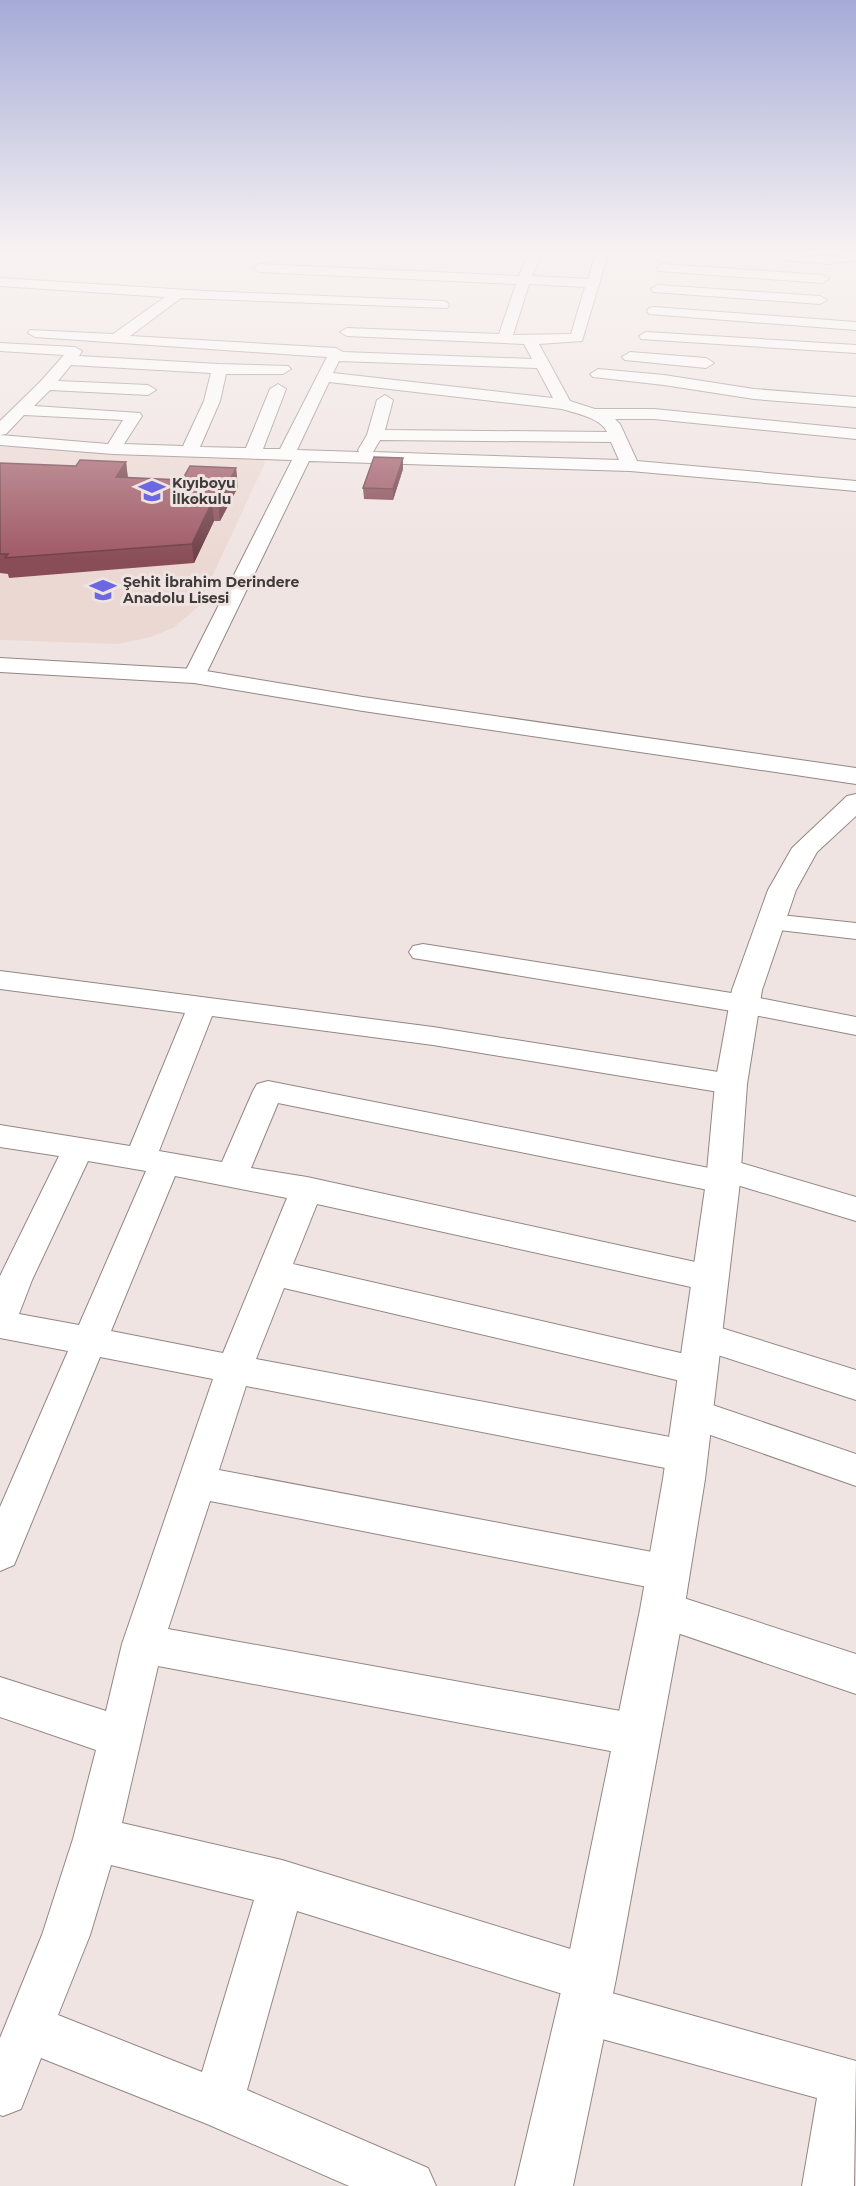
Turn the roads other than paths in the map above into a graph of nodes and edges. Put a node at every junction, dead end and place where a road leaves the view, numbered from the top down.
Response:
1 (71, 356) edge
2 (304, 356) edge
3 (334, 356) edge
4 (376, 356) edge
5 (537, 356) edge
6 (618, 356) dead end
7 (638, 357) joint
8 (753, 358) dead end
9 (68, 360) junction
10 (674, 360) junction
11 (541, 364) junction
12 (219, 369) junction
13 (597, 374) dead end
14 (719, 375) dead end
15 (323, 377) junction
16 (753, 378) dead end
17 (810, 383) dead end
18 (46, 385) junction
19 (856, 387) edge
20 (278, 389) dead end
21 (148, 390) dead end
22 (659, 397) junction
23 (385, 400) dead end
24 (856, 402) edge
25 (564, 404) junction
26 (19, 410) junction
27 (593, 414) junction
28 (377, 427) junction
29 (0, 430) edge
30 (856, 434) edge
31 (618, 437) junction
32 (731, 438) dead end
33 (0, 440) edge
34 (754, 441) dead end
35 (113, 449) junction
36 (189, 451) junction
37 (252, 454) junction
38 (294, 455) junction
39 (362, 457) junction
40 (630, 466) junction
41 (856, 486) edge
42 (0, 665) edge
43 (194, 676) junction
44 (856, 776) edge
45 (856, 802) edge
46 (771, 922) junction
47 (856, 931) edge
48 (423, 952) dead end
49 (0, 981) edge
50 (744, 1004) junction
51 (202, 1006) junction
52 (856, 1026) edge
53 (731, 1084) junction
54 (0, 1136) edge
55 (79, 1147) junction
56 (152, 1160) junction
57 (232, 1175) junction
58 (723, 1175) junction
59 (308, 1189) junction
60 (856, 1209) edge
61 (274, 1273) junction
62 (710, 1278) junction
63 (8, 1279) edge
64 (0, 1318) edge
65 (0, 1324) edge
66 (91, 1341) junction
67 (700, 1354) junction
68 (234, 1369) junction
69 (856, 1385) edge
70 (692, 1413) junction
71 (686, 1456) junction
72 (856, 1470) edge
73 (197, 1482) junction
74 (0, 1553) edge
75 (665, 1592) junction
76 (143, 1644) junction
77 (856, 1674) edge
78 (0, 1697) edge
79 (637, 1735) junction
80 (121, 1737) junction
81 (96, 1839) junction
82 (282, 1883) junction
83 (587, 1994) junction
84 (28, 2028) junction
85 (851, 2084) edge
86 (0, 2090) edge
87 (219, 2103) junction
88 (410, 2186) edge
89 (544, 2186) edge
90 (828, 2186) edge

1 - 9 street
2 - 12 street
3 - 15 street
4 - 11 street
5 - 11 street
6 - 7 street
7 - 10 street
8 - 10 street
9 - 12 street
9 - 18 street
10 - 22 street
11 - 25 street
12 - 36 street
13 - 22 street
14 - 16 street
15 - 25 street
15 - 38 street
17 - 19 street
18 - 21 street
18 - 26 street
20 - 37 street
22 - 24 street
22 - 27 street
22 - 30 street
23 - 28 street
25 - 27 street
26 - 29 street
26 - 35 street
27 - 31 street
28 - 31 street
28 - 39 street
31 - 40 street
32 - 34 street
33 - 35 street
35 - 36 street
36 - 37 street
37 - 38 street
38 - 39 street
38 - 43 street
39 - 40 street
40 - 41 street
42 - 43 main road
43 - 44 main road
45 - 46 main road
46 - 47 street
46 - 50 main road
48 - 50 street
49 - 51 street
50 - 52 street
50 - 53 main road
51 - 53 street
51 - 56 street
53 - 58 main road
54 - 55 street
55 - 56 street
55 - 63 street
56 - 57 street
56 - 66 street
57 - 58 street
57 - 59 street
58 - 60 street
58 - 62 main road
59 - 61 street
59 - 62 street
61 - 67 street
61 - 68 street
62 - 67 main road
63 - 64 street
65 - 66 street
66 - 68 street
66 - 74 street
67 - 69 street
67 - 70 main road
68 - 71 street
68 - 73 street
70 - 71 main road
70 - 72 street
71 - 75 main road
73 - 75 street
73 - 76 street
75 - 77 street
75 - 79 main road
76 - 79 street
76 - 80 street
78 - 80 street
79 - 83 main road
80 - 81 street
81 - 82 street
81 - 84 street
82 - 83 street
82 - 87 street
83 - 85 street
83 - 89 main road
84 - 86 street
84 - 87 street
85 - 90 street
87 - 88 street

